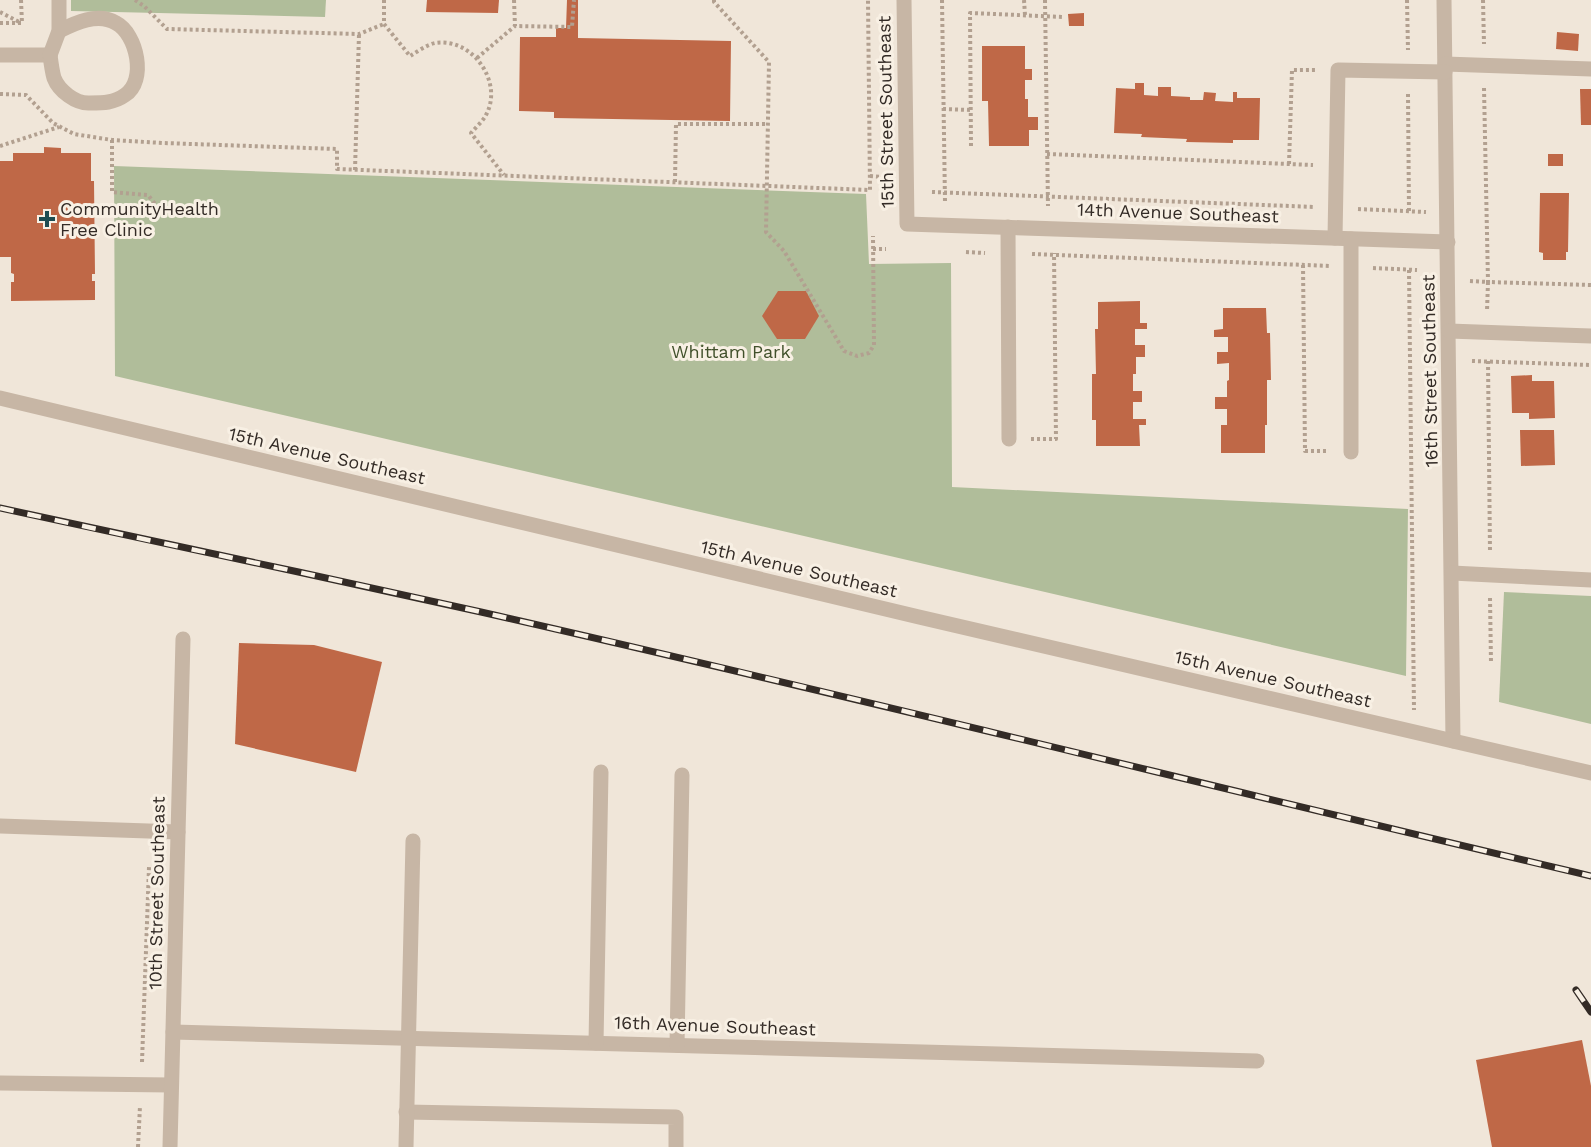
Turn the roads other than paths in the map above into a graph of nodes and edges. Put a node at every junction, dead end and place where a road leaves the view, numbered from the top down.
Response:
1 (59, 0) edge
2 (904, 0) edge
3 (1444, 0) edge
4 (59, 31) junction
5 (0, 55) edge
6 (50, 55) junction
7 (1445, 68) junction
8 (1591, 69) edge
9 (907, 224) joint
10 (1008, 227) junction
11 (1335, 238) junction
12 (1351, 239) junction
13 (1448, 242) junction
14 (1449, 331) junction
15 (1591, 336) edge
16 (0, 398) edge
17 (1009, 439) road end
18 (1351, 452) road end
19 (1452, 573) junction
20 (1591, 580) edge
21 (183, 639) dead end
22 (1453, 741) junction
23 (601, 772) dead end
24 (1591, 773) edge
25 (682, 775) dead end
26 (0, 826) edge
27 (178, 832) junction
28 (413, 841) dead end
29 (173, 1032) junction
30 (408, 1037) junction
31 (596, 1043) junction
32 (677, 1045) junction
33 (1257, 1061) dead end
34 (0, 1083) edge
35 (171, 1085) junction
36 (406, 1112) junction
37 (170, 1147) edge
38 (406, 1147) edge
39 (676, 1147) edge

1 - 4 street
2 - 9 street, 15th Street Southeast
3 - 7 street, 16th Street Southeast
4 - 6 street
4 - 6 street
5 - 6 street
7 - 8 street
7 - 11 street
7 - 13 street, 16th Street Southeast
9 - 10 street, 14th Avenue Southeast
10 - 11 street, 14th Avenue Southeast
10 - 17 street
11 - 12 street, 14th Avenue Southeast
12 - 13 street, 14th Avenue Southeast
12 - 18 street
13 - 14 street, 16th Street Southeast
14 - 15 street
14 - 19 street, 16th Street Southeast
16 - 22 street, 15th Avenue Southeast
19 - 20 street
19 - 22 street, 16th Street Southeast
21 - 27 street, 10th Street Southeast
22 - 24 street, 15th Avenue Southeast
23 - 31 street
25 - 32 street
26 - 27 street
27 - 29 street, 10th Street Southeast
28 - 30 street
29 - 30 street, 16th Avenue Southeast
29 - 35 street, 10th Street Southeast
30 - 31 street, 16th Avenue Southeast
30 - 36 street
31 - 32 street, 16th Avenue Southeast
32 - 33 street, 16th Avenue Southeast
34 - 35 street
35 - 37 street, 10th Street Southeast
36 - 38 street
36 - 39 street

